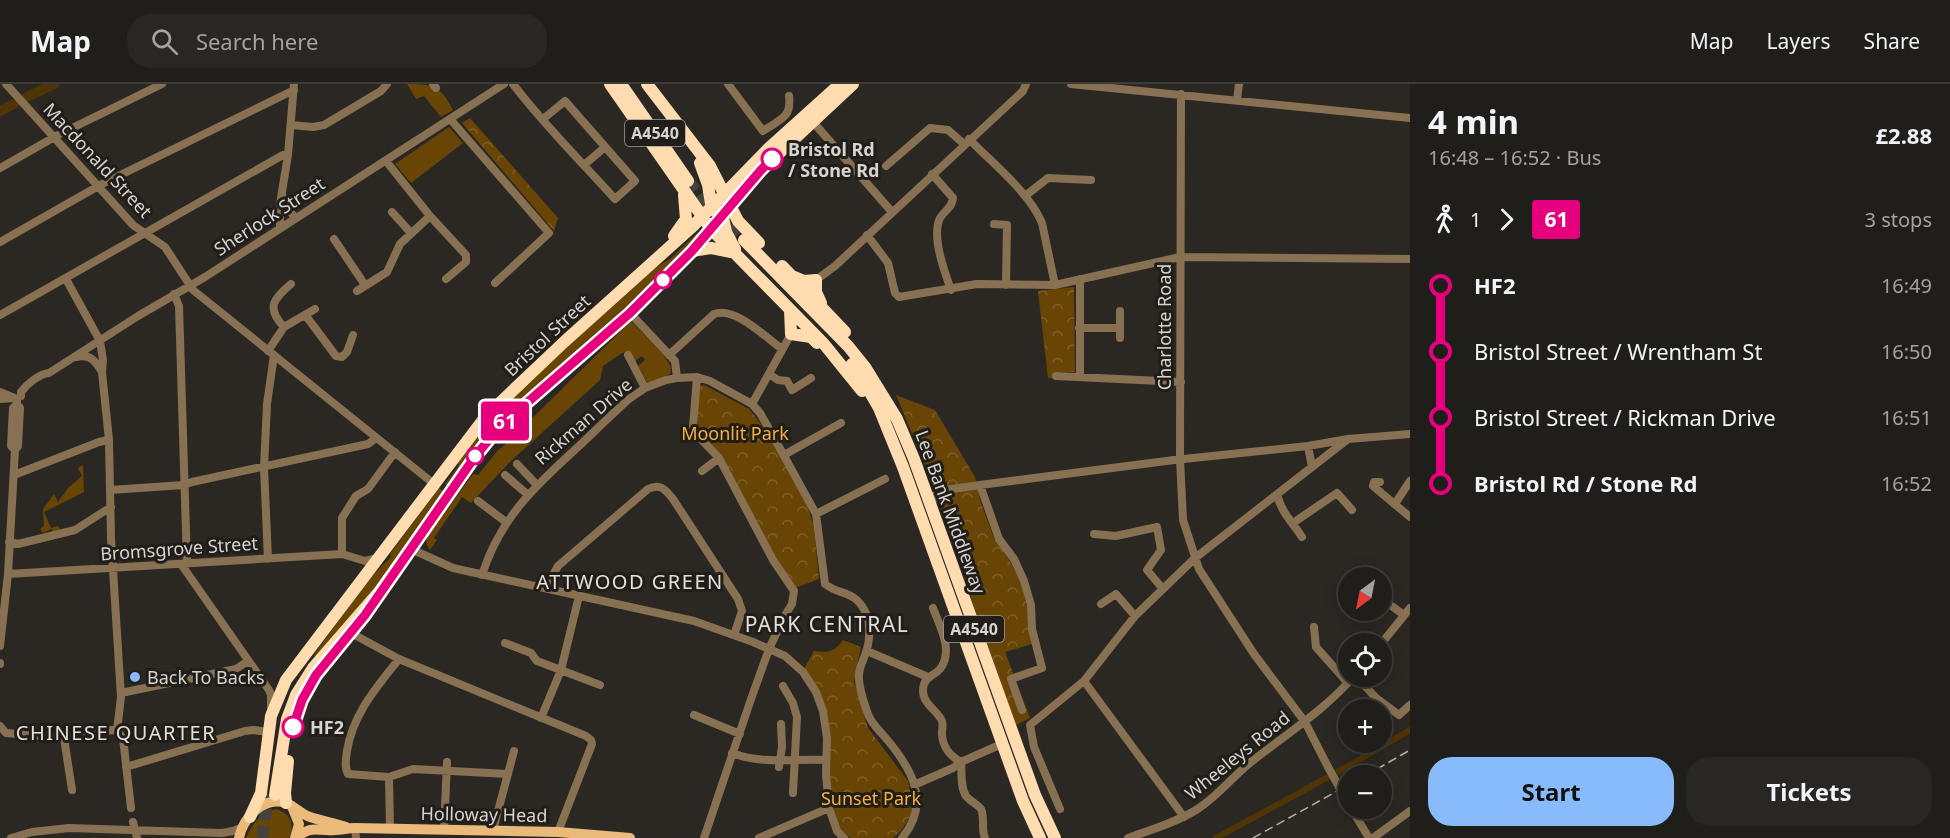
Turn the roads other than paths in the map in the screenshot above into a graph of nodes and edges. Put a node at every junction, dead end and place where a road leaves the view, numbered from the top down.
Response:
1 (6, 84) edge
2 (162, 84) edge
3 (387, 84) edge
4 (504, 84) edge
5 (513, 84) edge
6 (610, 84) edge
7 (621, 84) edge
8 (631, 84) edge
9 (647, 84) edge
10 (728, 84) edge
11 (840, 84) edge
12 (853, 84) edge
13 (1026, 84) edge
14 (1071, 84) edge
15 (1239, 84) edge
16 (294, 87) edge
17 (1181, 94) junction
18 (789, 96) dead end
19 (1237, 100) junction
20 (1410, 118) edge
21 (543, 119) junction
22 (451, 120) junction
23 (813, 122) junction
24 (291, 125) junction
25 (53, 137) junction
26 (966, 142) junction
27 (692, 144) junction
28 (605, 147) junction
29 (288, 155) junction
30 (386, 161) junction
31 (584, 165) junction
32 (753, 165) junction
33 (710, 166) junction
34 (886, 166) dead end
35 (0, 168) edge
36 (932, 174) junction
37 (1091, 180) dead end
38 (688, 183) junction
39 (98, 186) junction
40 (724, 193) junction
41 (283, 195) junction
42 (1025, 196) junction
43 (716, 211) junction
44 (392, 212) dead end
45 (892, 212) junction
46 (430, 216) junction
47 (296, 218) junction
48 (994, 224) dead end
49 (280, 228) junction
50 (711, 229) junction
51 (144, 233) junction
52 (411, 233) junction
53 (867, 235) junction
54 (334, 239) dead end
55 (0, 242) edge
56 (739, 242) junction
57 (692, 251) junction
58 (1180, 257) junction
59 (1410, 260) edge
60 (655, 261) junction
61 (791, 276) junction
62 (205, 277) junction
63 (66, 279) junction
64 (446, 279) dead end
65 (1080, 279) junction
66 (816, 280) junction
67 (495, 283) dead end
68 (291, 284) dead end
69 (190, 285) junction
70 (364, 285) junction
71 (1006, 285) junction
72 (1055, 285) junction
73 (951, 290) junction
74 (357, 291) dead end
75 (174, 294) junction
76 (203, 299) junction
77 (823, 308) junction
78 (315, 309) dead end
79 (790, 310) junction
80 (1120, 311) dead end
81 (630, 313) junction
82 (0, 315) edge
83 (306, 316) junction
84 (284, 327) junction
85 (1080, 328) junction
86 (1120, 328) junction
87 (791, 334) junction
88 (353, 335) dead end
89 (1120, 338) dead end
90 (100, 341) junction
91 (782, 349) junction
92 (271, 353) junction
93 (628, 355) dead end
94 (669, 355) junction
95 (72, 358) junction
96 (644, 358) dead end
97 (635, 365) junction
98 (102, 372) junction
99 (769, 374) junction
100 (1056, 376) dead end
101 (697, 377) junction
102 (1080, 377) junction
103 (677, 378) junction
104 (811, 378) dead end
105 (1181, 382) junction
106 (856, 383) junction
107 (645, 388) junction
108 (0, 392) edge
109 (0, 399) edge
110 (17, 399) junction
111 (752, 404) junction
112 (897, 419) junction
113 (841, 423) dead end
114 (1410, 434) edge
115 (889, 435) junction
116 (1348, 439) junction
117 (110, 440) junction
118 (378, 440) junction
119 (1308, 446) junction
120 (395, 452) junction
121 (784, 454) junction
122 (719, 458) junction
123 (1180, 459) junction
124 (517, 464) dead end
125 (1312, 467) junction
126 (264, 468) junction
127 (702, 471) dead end
128 (14, 475) junction
129 (505, 475) dead end
130 (885, 478) dead end
131 (1410, 481) edge
132 (1380, 482) dead end
133 (434, 484) junction
134 (537, 485) junction
135 (980, 485) junction
136 (184, 486) junction
137 (110, 489) junction
138 (527, 494) junction
139 (1277, 495) junction
140 (478, 501) dead end
141 (1395, 504) junction
142 (930, 505) junction
143 (111, 507) junction
144 (1352, 510) dead end
145 (816, 514) junction
146 (1410, 517) edge
147 (506, 522) junction
148 (1293, 523) junction
149 (1094, 534) dead end
150 (1302, 537) dead end
151 (9, 542) junction
152 (411, 549) junction
153 (347, 556) junction
154 (379, 557) junction
155 (1195, 558) junction
156 (268, 559) junction
157 (184, 564) junction
158 (114, 569) junction
159 (9, 574) junction
160 (482, 575) junction
161 (362, 580) junction
162 (551, 589) junction
163 (1163, 589) junction
164 (379, 592) junction
165 (579, 596) junction
166 (1101, 604) dead end
167 (1392, 604) edge
168 (933, 608) dead end
169 (1407, 612) edge
170 (1135, 616) junction
171 (947, 618) dead end
172 (938, 620) junction
173 (1314, 627) dead end
174 (351, 633) junction
175 (1390, 633) edge
176 (321, 635) junction
177 (734, 635) junction
178 (505, 643) dead end
179 (0, 646) edge
180 (769, 649) junction
181 (867, 651) junction
182 (399, 659) junction
183 (248, 661) junction
184 (1338, 667) edge
185 (561, 670) junction
186 (928, 677) junction
187 (1084, 681) junction
188 (600, 685) dead end
189 (783, 686) dead end
190 (1343, 687) edge
191 (1362, 687) edge
192 (121, 693) junction
193 (1410, 705) edge
194 (1022, 710) dead end
195 (693, 715) dead end
196 (271, 716) junction
197 (541, 718) junction
198 (1305, 722) junction
199 (781, 724) dead end
200 (117, 731) junction
201 (269, 732) junction
202 (2, 733) edge
203 (740, 734) junction
204 (64, 738) junction
205 (1004, 742) junction
206 (514, 751) dead end
207 (732, 753) junction
208 (795, 759) junction
209 (826, 760) junction
210 (962, 762) junction
211 (126, 763) junction
212 (779, 763) junction
213 (447, 767) junction
214 (508, 774) junction
215 (389, 777) junction
216 (914, 784) junction
217 (1338, 785) edge
218 (72, 790) dead end
219 (794, 793) dead end
220 (290, 806) junction
221 (131, 807) dead end
222 (829, 808) junction
223 (1060, 809) dead end
224 (1042, 810) junction
225 (1410, 811) edge
226 (1184, 817) junction
227 (1358, 819) edge
228 (246, 822) junction
229 (390, 829) junction
230 (135, 830) edge
231 (444, 830) junction
232 (329, 831) junction
233 (354, 831) edge
234 (558, 832) junction
235 (501, 833) edge
236 (412, 834) edge
237 (11, 838) edge
238 (239, 838) edge
239 (296, 838) edge
240 (310, 838) edge
241 (630, 838) edge
242 (704, 838) edge
243 (759, 838) edge
244 (844, 838) edge
245 (902, 838) edge
246 (985, 838) edge
247 (1040, 838) edge
248 (1055, 838) edge
249 (1061, 838) edge
250 (1128, 838) edge
251 (1371, 838) edge

1 - 25 street, Macdonald Street
2 - 25 street
3 - 24 street
4 - 22 street, Sherlock Street
5 - 21 street
6 - 38 highway
7 - 38 highway, A4540
8 - 38 highway, A4540
9 - 27 highway
10 - 18 street
11 - 32 highway
12 - 23 highway
13 - 26 street
14 - 17 street
15 - 19 street
16 - 24 street
16 - 39 street
17 - 19 street
17 - 58 street, Charlotte Road
19 - 20 street
21 - 28 street
21 - 31 street
22 - 30 street, Sherlock Street
22 - 67 street
23 - 43 highway
23 - 45 street
24 - 29 street
25 - 35 street
25 - 39 street, Macdonald Street
26 - 34 street
26 - 36 street
26 - 42 street
27 - 33 highway
27 - 43 highway
28 - 31 street
28 - 31 street
29 - 41 street
29 - 51 street
30 - 46 street
30 - 47 street, Sherlock Street
32 - 33 highway
32 - 40 highway
33 - 40 highway
36 - 45 street
36 - 73 street
37 - 42 street
38 - 43 highway
38 - 60 highway
39 - 51 street, Macdonald Street
39 - 55 street
40 - 43 highway
41 - 47 street
41 - 49 street
42 - 72 street
43 - 50 highway
43 - 50 highway, Bristol Street
43 - 56 highway
43 - 56 highway
43 - 60 highway, Bristol Street
44 - 52 street
45 - 53 street
46 - 52 street
46 - 64 street
47 - 49 street, Sherlock Street
48 - 71 street
49 - 62 street, Sherlock Street
50 - 56 highway
50 - 57 highway, Bristol Street
51 - 63 street
51 - 69 street, Macdonald Street
52 - 70 street
53 - 66 street
53 - 73 street
54 - 70 street
56 - 57 highway
56 - 61 highway
56 - 79 highway
56 - 112 highway, Lee Bank Middleway / A4540
56 - 115 highway, Lee Bank Middleway / A4540
57 - 81 highway, Bristol Street
58 - 59 street
58 - 65 street
58 - 105 street, Charlotte Road
60 - 133 highway, Bristol Street
61 - 66 highway
61 - 77 highway
62 - 69 street, Sherlock Street
62 - 76 street
63 - 82 street
63 - 90 street
65 - 72 street
65 - 85 street
66 - 77 highway
68 - 84 street
69 - 75 street, Sherlock Street
69 - 76 street, Macdonald Street
70 - 74 street
71 - 72 street
71 - 73 street
75 - 90 street, Sherlock Street
75 - 136 street
76 - 92 street, Macdonald Street
77 - 112 highway
78 - 83 street
79 - 87 highway
79 - 106 highway
80 - 86 street
81 - 94 street
81 - 152 highway, Bristol Street
83 - 84 street
83 - 88 street
84 - 92 street
85 - 86 street
85 - 102 street
86 - 89 street
87 - 91 street
87 - 106 highway
90 - 95 street, Sherlock Street
90 - 98 street
91 - 94 street
91 - 99 street
92 - 118 street, Macdonald Street
92 - 126 street
93 - 97 street
94 - 103 street
95 - 98 street
95 - 110 street, Sherlock Street
96 - 97 street
97 - 107 street
98 - 117 street
99 - 104 street
99 - 111 street
100 - 102 street
101 - 103 street, Rickman Drive
101 - 111 street
101 - 122 street
102 - 105 street
103 - 107 street, Rickman Drive
105 - 123 street, Charlotte Road
106 - 115 highway
107 - 134 street, Rickman Drive
108 - 110 street
109 - 110 street
110 - 128 street
111 - 121 street
112 - 142 highway, Lee Bank Middleway / A4540
113 - 121 street
114 - 116 street
115 - 205 highway, Lee Bank Middleway / A4540
116 - 119 street
116 - 125 street
117 - 128 street
117 - 137 street
118 - 120 street, Macdonald Street
118 - 126 street
119 - 123 street
119 - 125 street
120 - 133 street, Macdonald Street
120 - 153 street
121 - 145 street
122 - 127 street
122 - 180 street
123 - 135 street
123 - 155 street, Charlotte Road
124 - 134 street
125 - 139 street
126 - 136 street
126 - 156 street
128 - 151 street
129 - 138 street
130 - 145 street
131 - 141 street
132 - 141 street
133 - 154 highway, Bristol Street
134 - 138 street, Rickman Drive
135 - 142 street
135 - 194 street
136 - 137 street
136 - 157 street
137 - 143 street
138 - 147 street, Rickman Drive
139 - 148 street
139 - 155 street
140 - 147 street
141 - 146 street
142 - 224 highway, Lee Bank Middleway / A4540
143 - 151 street
143 - 158 street
144 - 148 street
145 - 181 street
147 - 160 street, Rickman Drive
148 - 150 street
149 - 163 street
151 - 159 street
152 - 160 street
152 - 164 highway, Bristol Street
153 - 154 street, Bromsgrove Street
153 - 156 street, Bromsgrove Street
153 - 161 street
154 - 161 highway, Bristol Street
155 - 163 street
155 - 198 street, Charlotte Road
156 - 157 street, Bromsgrove Street
157 - 158 street, Bromsgrove Street
157 - 183 street
158 - 159 street, Bromsgrove Street
158 - 192 street
159 - 179 street
160 - 162 street
161 - 176 highway, Bristol Street
162 - 165 street
162 - 177 street
163 - 170 street
164 - 174 highway
164 - 176 highway
165 - 177 street
165 - 185 street
166 - 170 street
167 - 169 street
168 - 172 street
169 - 175 street
170 - 187 street
171 - 172 street
172 - 186 street
173 - 184 street
174 - 182 street
174 - 220 highway
176 - 196 highway
177 - 180 street
178 - 185 street
180 - 203 street
180 - 209 street
181 - 186 street
181 - 216 street
182 - 197 street
182 - 215 street
183 - 192 street
183 - 196 street
185 - 188 street
185 - 197 street
186 - 210 street
187 - 223 street
187 - 226 street
189 - 208 street
190 - 198 street, Wheeleys Road
191 - 193 street
192 - 200 street
195 - 203 street
196 - 201 highway
197 - 234 street
198 - 217 street, Charlotte Road, bridge
198 - 226 street, Wheeleys Road
199 - 212 street
200 - 204 street
200 - 211 street
201 - 211 street
201 - 228 highway
202 - 204 street
203 - 207 street
204 - 218 street
205 - 210 street
205 - 247 highway, Lee Bank Middleway / A4540
206 - 214 street
207 - 212 street
207 - 242 street
208 - 209 street
208 - 212 street
208 - 219 street
209 - 222 street
210 - 216 street
210 - 246 street
211 - 221 street
213 - 214 street
213 - 215 street
213 - 231 street
214 - 235 street
215 - 229 street
216 - 245 street
220 - 228 main road
220 - 233 main road, Holloway Head
220 - 239 main road
222 - 243 street
222 - 244 street
224 - 248 highway, Lee Bank Middleway / A4540
224 - 249 highway
225 - 251 street
226 - 250 street, Wheeleys Road
227 - 251 street
228 - 230 street
228 - 238 main road
229 - 233 main road, Holloway Head
229 - 236 main road, Holloway Head
230 - 237 street
231 - 235 main road, Holloway Head
231 - 236 main road, Holloway Head
232 - 233 main road, Holloway Head
232 - 239 main road, Holloway Head
232 - 240 main road
234 - 235 main road, Holloway Head
234 - 241 main road, Holloway Head

